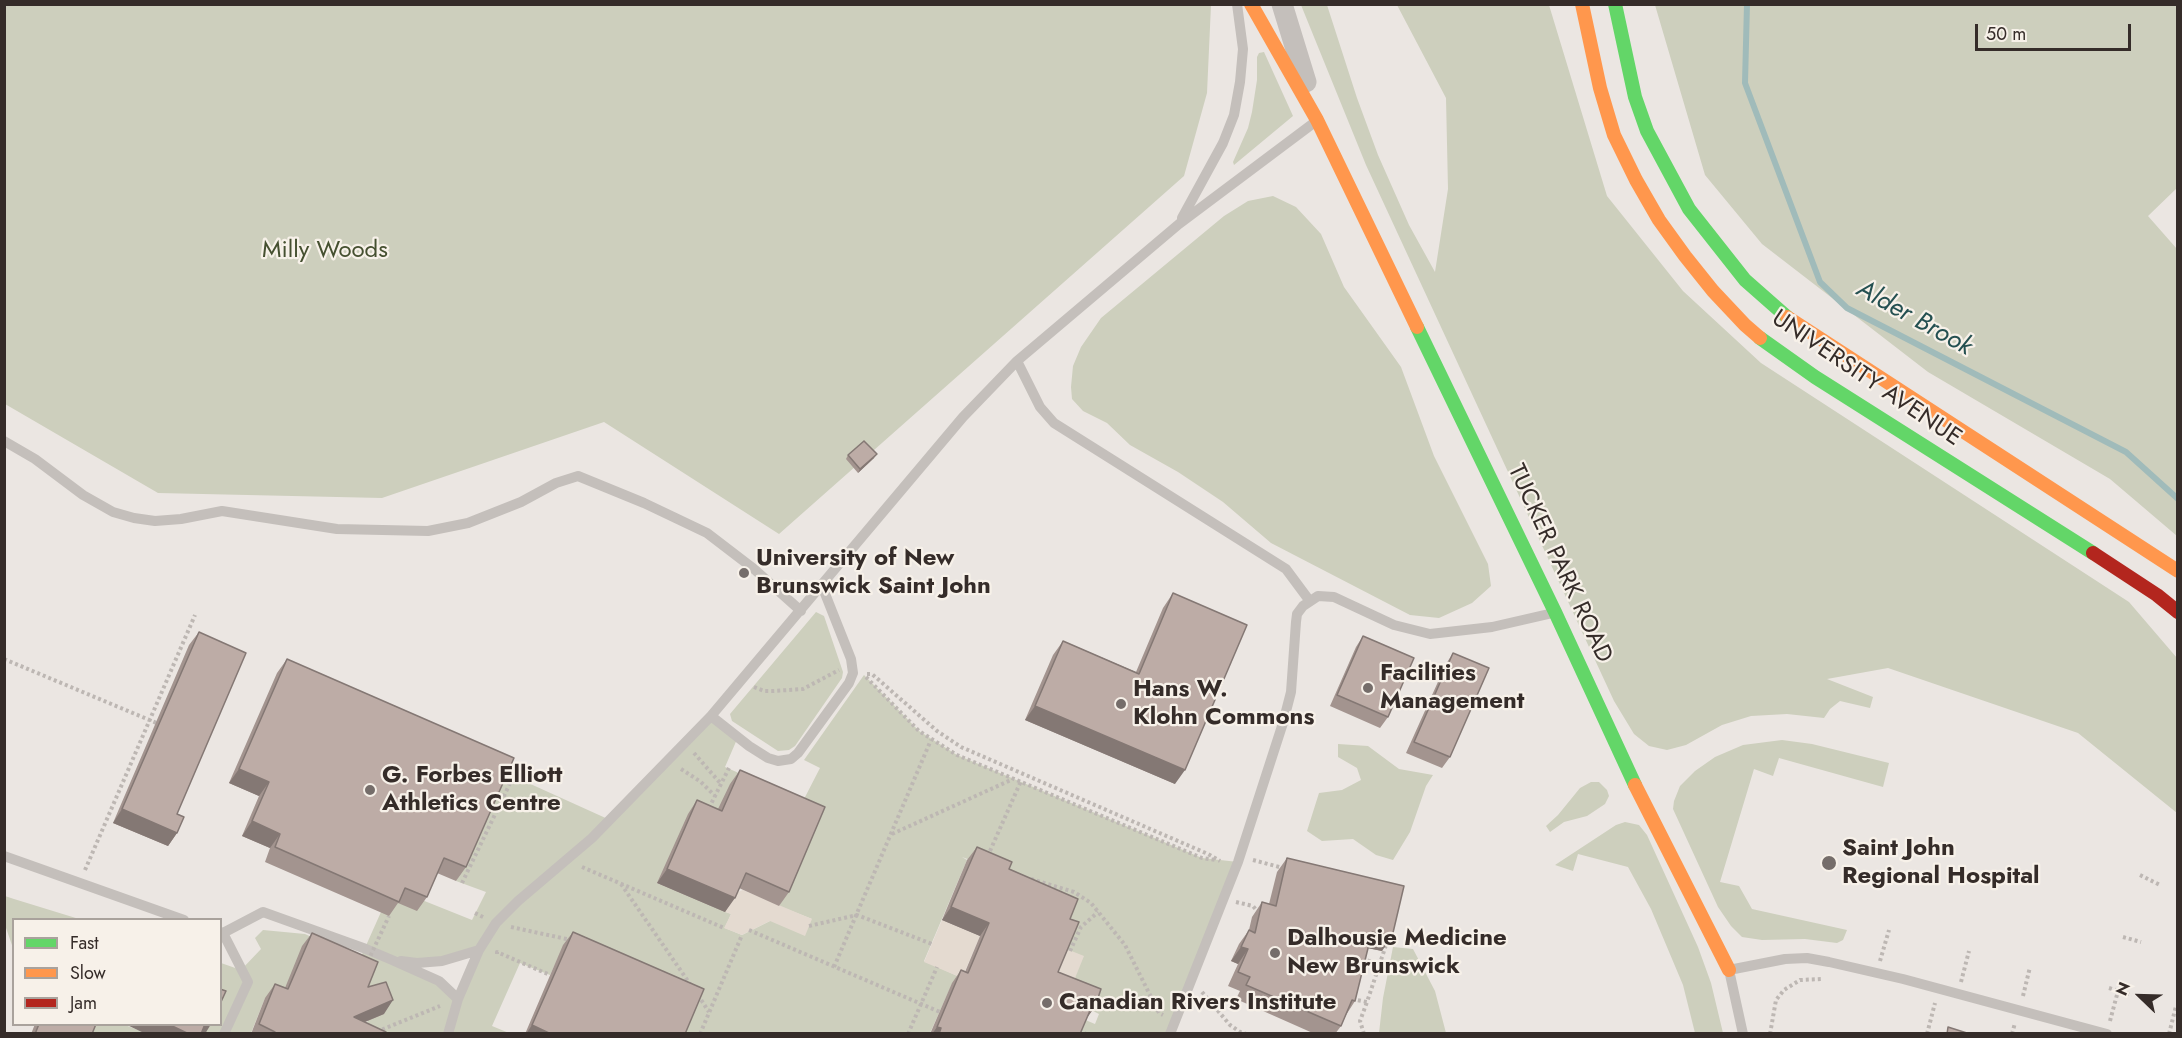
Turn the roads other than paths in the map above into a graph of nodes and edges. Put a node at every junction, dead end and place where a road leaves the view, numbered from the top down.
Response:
1 (1237, 4) edge
2 (1251, 4) edge
3 (1282, 4) edge
4 (1582, 4) edge
5 (1615, 4) edge
6 (1317, 120) junction
7 (1179, 224) junction
8 (1017, 361) junction
9 (4, 441) edge
10 (2178, 571) edge
11 (822, 586) junction
12 (1309, 600) junction
13 (801, 611) junction
14 (1555, 612) junction
15 (2178, 612) edge
16 (711, 716) junction
17 (4, 856) edge
18 (178, 918) edge
19 (222, 932) edge
20 (478, 950) junction
21 (392, 960) junction
22 (1729, 970) junction
23 (458, 999) junction
24 (224, 1034) edge
25 (448, 1034) edge
26 (1170, 1034) edge
27 (1743, 1034) edge
28 (2107, 1034) edge

1 - 7 lane
2 - 6 main road, TUCKER PARK ROAD
3 - 6 street, TUCKER PARK ROAD
4 - 15 main road, UNIVERSITY AVENUE
5 - 10 main road, UNIVERSITY AVENUE
6 - 7 lane
6 - 14 main road, TUCKER PARK ROAD
7 - 8 lane
8 - 11 lane
8 - 12 lane
9 - 13 lane
11 - 13 lane
11 - 16 lane
12 - 14 lane
12 - 26 lane
13 - 16 lane
14 - 22 main road, TUCKER PARK ROAD
16 - 20 lane
17 - 18 lane
19 - 21 lane
19 - 24 lane
20 - 21 lane
20 - 23 lane
21 - 23 lane
22 - 27 lane, TUCKER PARK ROAD
22 - 28 lane
23 - 25 lane

